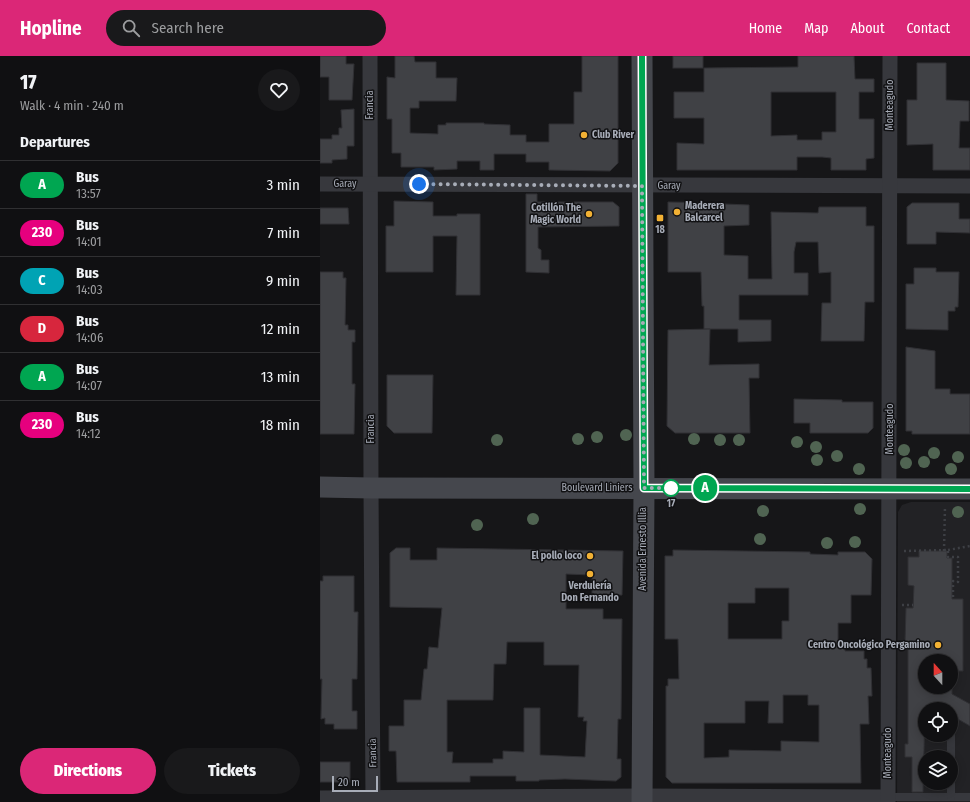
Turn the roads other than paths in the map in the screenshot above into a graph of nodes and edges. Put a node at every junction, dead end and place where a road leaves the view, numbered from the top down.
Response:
1 (370, 56) edge
2 (642, 56) edge
3 (890, 56) edge
4 (320, 184) edge
5 (371, 184) junction
6 (642, 186) junction
7 (890, 186) junction
8 (970, 186) edge
9 (320, 487) edge
10 (371, 488) junction
11 (644, 488) junction
12 (889, 489) junction
13 (970, 489) edge
14 (951, 790) edge
15 (951, 797) junction
16 (970, 797) edge
17 (320, 798) edge
18 (642, 799) edge
19 (888, 799) edge
20 (373, 800) edge

1 - 5 street, Francia
2 - 6 main road, Avenida Ernesto Illia
3 - 7 street, Monteagudo
4 - 5 street, Garay
5 - 6 street, Garay
5 - 10 street, Francia
6 - 7 street, Garay
6 - 11 main road, Avenida Ernesto Illia
7 - 8 street, Garay
7 - 12 street, Monteagudo
9 - 10 main road, Boulevard Liniers
10 - 11 main road, Boulevard Liniers
10 - 20 street, Francia
11 - 12 main road, Boulevard Liniers
11 - 18 main road, Avenida Ernesto Illia
12 - 13 main road, Boulevard Liniers
12 - 19 street, Monteagudo
14 - 15 lane
15 - 16 lane
15 - 19 lane
17 - 20 street
18 - 19 street
18 - 20 street

